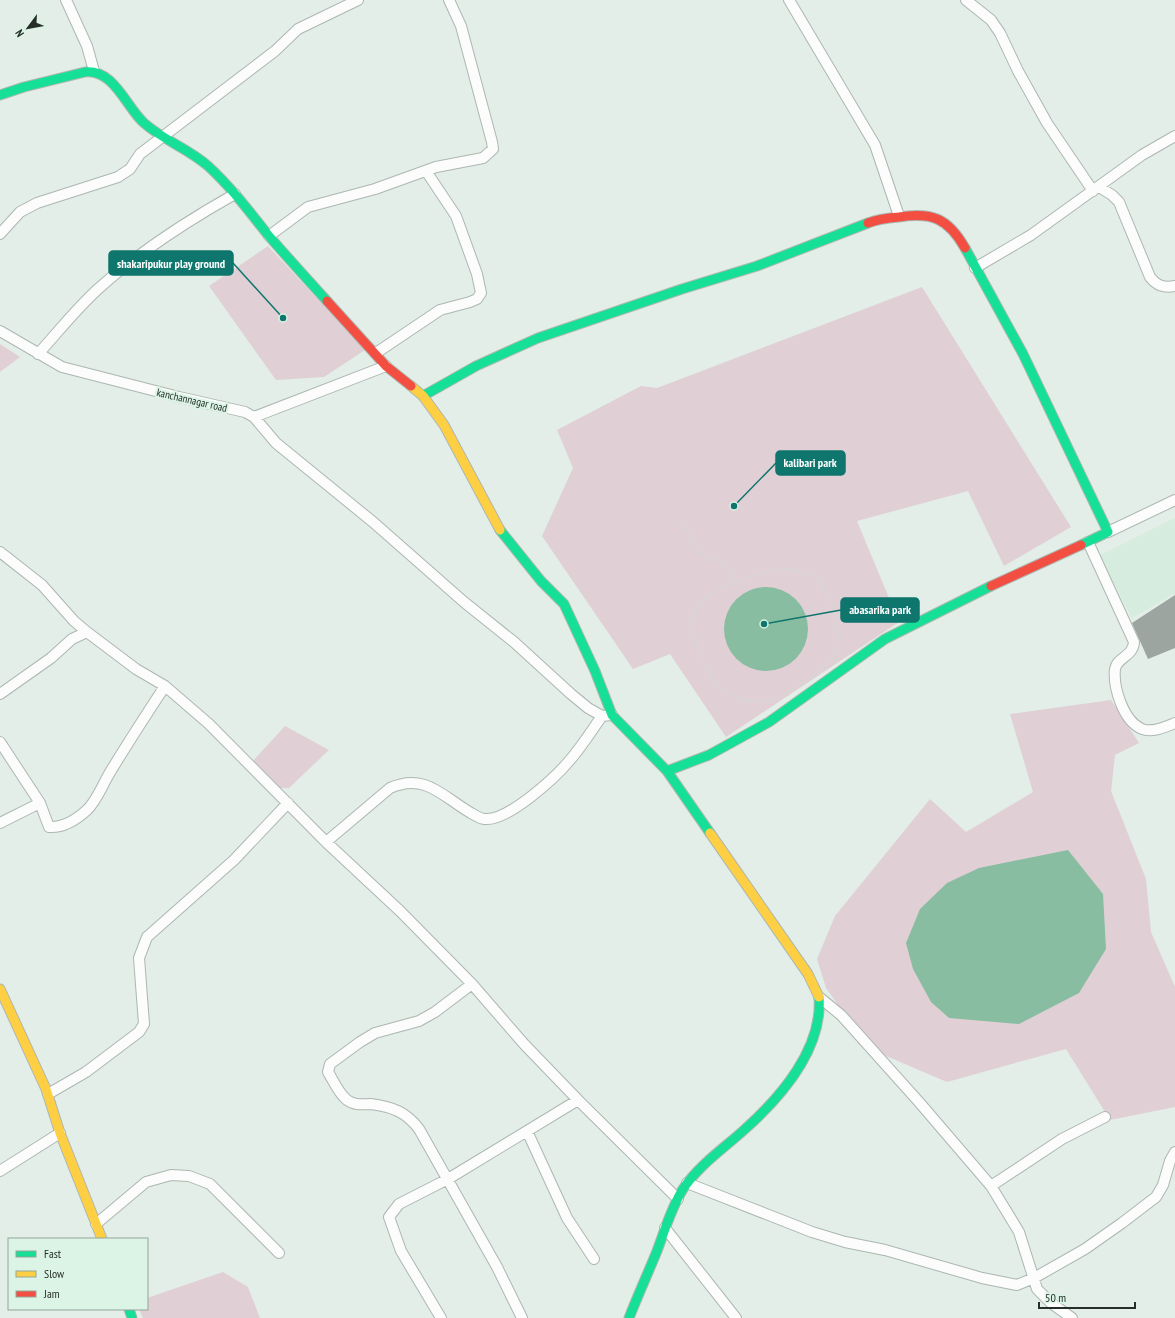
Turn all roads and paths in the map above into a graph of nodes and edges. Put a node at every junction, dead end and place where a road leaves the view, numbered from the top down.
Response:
1 (66, 0) edge
2 (358, 0) edge
3 (449, 0) edge
4 (789, 0) edge
5 (966, 0) edge
6 (94, 71) junction
7 (0, 95) edge
8 (163, 136) junction
9 (1175, 136) edge
10 (426, 171) junction
11 (1096, 189) junction
12 (236, 194) junction
13 (899, 216) junction
14 (0, 234) edge
15 (269, 236) junction
16 (975, 268) junction
17 (1175, 286) edge
18 (0, 331) edge
19 (376, 353) junction
20 (38, 354) junction
21 (386, 366) junction
22 (424, 396) junction
23 (254, 417) junction
24 (1175, 500) edge
25 (677, 523) dead end
26 (1108, 532) junction
27 (1088, 542) junction
28 (0, 552) edge
29 (736, 582) junction
30 (87, 632) junction
31 (165, 686) junction
32 (0, 694) edge
33 (607, 715) junction
34 (1175, 723) edge
35 (0, 742) edge
36 (667, 771) junction
37 (288, 802) junction
38 (40, 803) junction
39 (0, 823) edge
40 (326, 842) junction
41 (472, 984) junction
42 (0, 992) edge
43 (819, 997) junction
44 (48, 1094) junction
45 (578, 1100) junction
46 (1105, 1117) dead end
47 (527, 1131) junction
48 (60, 1133) junction
49 (1175, 1152) edge
50 (0, 1171) edge
51 (448, 1179) junction
52 (687, 1184) junction
53 (991, 1186) junction
54 (678, 1199) junction
55 (96, 1224) junction
56 (665, 1228) junction
57 (102, 1238) edge
58 (279, 1253) dead end
59 (594, 1259) dead end
60 (1034, 1278) junction
61 (441, 1318) edge
62 (522, 1318) edge
63 (629, 1318) edge
64 (736, 1318) edge
65 (1072, 1318) edge

1 - 6 street
2 - 8 street
3 - 10 street
4 - 13 street
5 - 11 street
6 - 7 street
6 - 8 street
8 - 12 street
8 - 14 street
9 - 11 street
10 - 15 street
10 - 19 street
11 - 16 street
11 - 17 street
12 - 15 street
12 - 20 street
13 - 16 street
13 - 22 street
15 - 19 street
16 - 26 street
18 - 20 street, kanchannagar road
19 - 21 street
20 - 23 street, kanchannagar road
21 - 22 street
21 - 23 street
22 - 33 street
23 - 33 street
24 - 26 street
25 - 29 path
26 - 27 street
27 - 34 street
27 - 36 street
28 - 30 street
29 - 29 path
30 - 31 street
30 - 32 street
31 - 37 street
31 - 38 street
33 - 36 street
33 - 40 street
35 - 38 street
36 - 43 street
37 - 40 street
37 - 44 street
38 - 39 street
40 - 41 street
41 - 45 street
41 - 51 street
42 - 44 street
43 - 52 street
43 - 53 street
44 - 48 street
45 - 47 street
45 - 54 street
46 - 53 street
47 - 51 street
47 - 59 street
48 - 50 street
48 - 55 street
49 - 60 street
51 - 61 street
51 - 62 street
52 - 54 street
52 - 60 street
53 - 60 street
54 - 56 street
55 - 57 street
55 - 58 street
56 - 63 street
56 - 64 street
60 - 65 street

